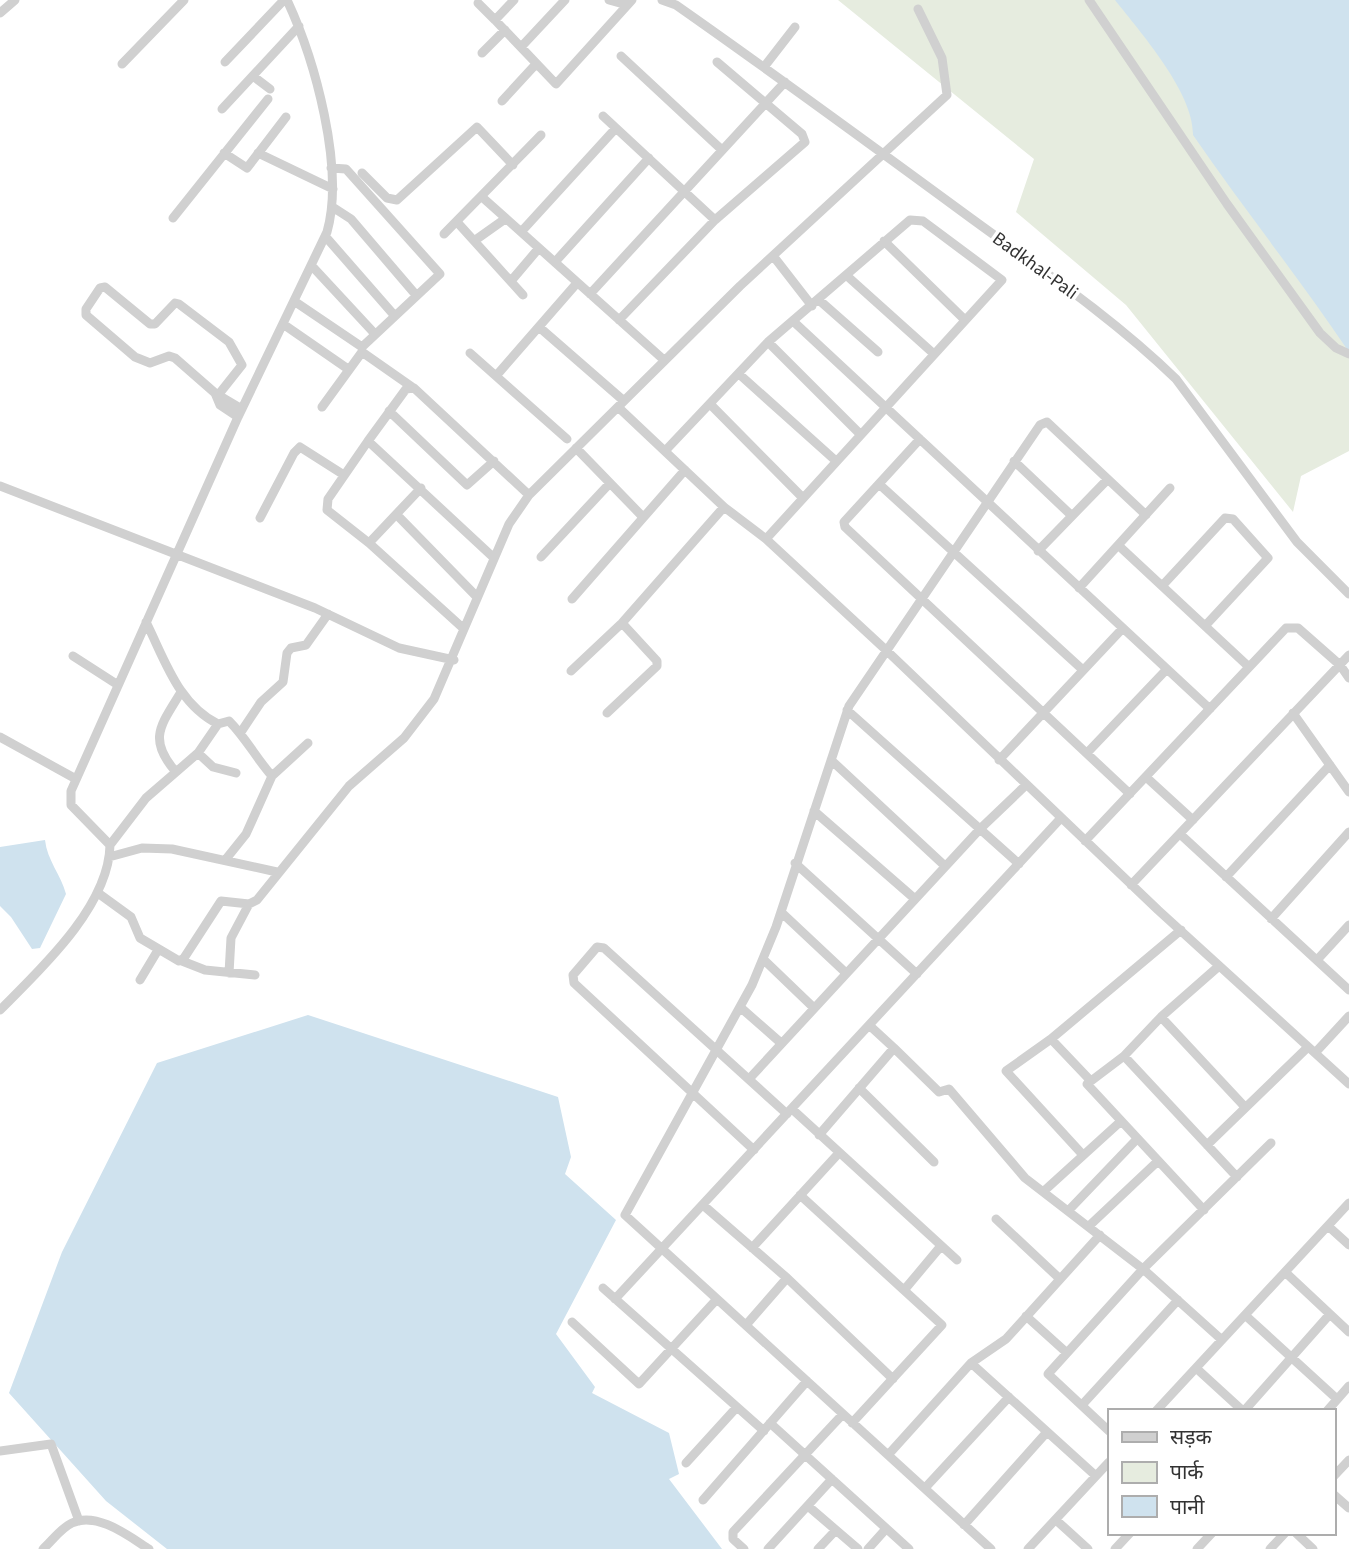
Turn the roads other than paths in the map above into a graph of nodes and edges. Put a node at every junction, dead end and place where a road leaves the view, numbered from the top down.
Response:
1 (15, 0) edge
2 (184, 0) edge
3 (285, 0) edge
4 (514, 0) edge
5 (565, 0) edge
6 (609, 0) edge
7 (663, 0) edge
8 (1089, 0) edge
9 (478, 3) dead end
10 (629, 3) edge
11 (918, 9) dead end
12 (0, 13) edge
13 (495, 19) junction
14 (299, 26) junction
15 (795, 27) dead end
16 (505, 30) junction
17 (522, 46) junction
18 (482, 53) dead end
19 (621, 56) dead end
20 (225, 62) dead end
21 (717, 62) dead end
22 (122, 64) dead end
23 (536, 64) junction
24 (764, 67) junction
25 (253, 76) junction
26 (785, 82) junction
27 (502, 101) dead end
28 (765, 104) junction
29 (222, 109) dead end
30 (603, 116) dead end
31 (286, 117) dead end
32 (616, 128) junction
33 (541, 135) dead end
34 (722, 150) junction
35 (224, 153) junction
36 (258, 153) junction
37 (883, 154) junction
38 (649, 158) junction
39 (513, 165) junction
40 (331, 168) junction
41 (362, 173) dead end
42 (333, 189) junction
43 (685, 190) junction
44 (482, 197) junction
45 (334, 208) junction
46 (173, 218) dead end
47 (505, 219) junction
48 (715, 220) junction
49 (457, 222) junction
50 (521, 232) junction
51 (444, 234) dead end
52 (325, 236) junction
53 (474, 241) junction
54 (884, 241) junction
55 (539, 248) junction
56 (774, 257) junction
57 (555, 262) junction
58 (311, 265) junction
59 (846, 275) junction
60 (511, 281) junction
61 (577, 283) junction
62 (590, 294) junction
63 (416, 295) junction
64 (523, 295) dead end
65 (294, 301) junction
66 (816, 303) junction
67 (394, 315) junction
68 (619, 320) junction
69 (965, 320) junction
70 (794, 322) junction
71 (283, 324) junction
72 (540, 327) junction
73 (375, 334) junction
74 (768, 342) junction
75 (878, 352) dead end
76 (470, 353) dead end
77 (934, 354) junction
78 (1349, 354) edge
79 (664, 360) junction
80 (348, 369) junction
81 (738, 374) junction
82 (496, 376) junction
83 (412, 387) junction
84 (217, 393) junction
85 (621, 404) junction
86 (710, 404) junction
87 (322, 407) dead end
88 (886, 407) junction
89 (389, 411) junction
90 (240, 413) junction
91 (860, 434) junction
92 (567, 439) dead end
93 (920, 439) junction
94 (368, 441) junction
95 (576, 449) junction
96 (666, 451) junction
97 (494, 461) junction
98 (836, 461) junction
99 (1014, 461) junction
100 (685, 470) junction
101 (344, 475) junction
102 (1107, 480) junction
103 (610, 483) junction
104 (879, 484) junction
105 (0, 486) edge
106 (421, 488) junction
107 (1170, 488) dead end
108 (530, 495) junction
109 (802, 497) junction
110 (986, 503) junction
111 (724, 507) junction
112 (1071, 514) junction
113 (397, 515) junction
114 (1146, 515) junction
115 (642, 516) junction
116 (260, 518) dead end
117 (766, 539) junction
118 (369, 542) junction
119 (1118, 545) junction
120 (1038, 551) junction
121 (951, 552) junction
122 (174, 556) junction
123 (541, 557) dead end
124 (494, 558) junction
125 (1162, 586) junction
126 (1079, 588) junction
127 (1349, 594) edge
128 (477, 597) junction
129 (572, 598) dead end
130 (923, 598) junction
131 (328, 614) junction
132 (146, 622) junction
133 (622, 623) junction
134 (1205, 626) junction
135 (1123, 628) junction
136 (464, 629) junction
137 (887, 651) junction
138 (1349, 655) edge
139 (73, 656) dead end
140 (454, 660) junction
141 (1340, 665) junction
142 (1249, 667) junction
143 (1167, 669) junction
144 (1083, 670) junction
145 (572, 671) dead end
146 (1349, 678) edge
147 (118, 685) junction
148 (181, 692) junction
149 (1210, 709) junction
150 (848, 710) junction
151 (607, 713) dead end
152 (1043, 713) junction
153 (1293, 713) junction
154 (218, 724) junction
155 (241, 732) junction
156 (0, 737) edge
157 (307, 743) dead end
158 (198, 753) junction
159 (1087, 753) junction
160 (831, 760) junction
161 (999, 760) junction
162 (1330, 765) junction
163 (176, 772) junction
164 (236, 774) dead end
165 (272, 776) junction
166 (1146, 777) junction
167 (76, 779) junction
168 (1026, 785) junction
169 (1349, 792) edge
170 (1130, 794) junction
171 (814, 811) junction
172 (1061, 818) junction
173 (1193, 820) junction
174 (980, 829) junction
175 (1349, 832) edge
176 (1180, 834) junction
177 (1085, 841) junction
178 (110, 845) junction
179 (109, 857) junction
180 (226, 859) junction
181 (795, 863) junction
182 (1019, 864) junction
183 (946, 866) junction
184 (276, 872) junction
185 (1226, 877) junction
186 (1132, 885) junction
187 (98, 893) junction
188 (915, 900) junction
189 (249, 904) junction
190 (781, 912) junction
191 (1271, 919) junction
192 (1349, 925) edge
193 (1181, 930) junction
194 (879, 938) junction
195 (158, 950) junction
196 (763, 959) junction
197 (1317, 960) junction
198 (182, 961) junction
199 (1219, 966) junction
200 (229, 973) junction
201 (846, 973) junction
202 (917, 974) junction
203 (255, 975) dead end
204 (141, 980) dead end
205 (1349, 990) edge
206 (740, 1007) junction
207 (814, 1008) junction
208 (0, 1010) edge
209 (1349, 1016) edge
210 (1161, 1017) junction
211 (869, 1025) junction
212 (1051, 1039) junction
213 (781, 1044) junction
214 (894, 1048) junction
215 (716, 1049) junction
216 (1311, 1050) junction
217 (1124, 1056) junction
218 (749, 1079) junction
219 (1089, 1079) junction
220 (1349, 1084) edge
221 (859, 1088) junction
222 (693, 1093) junction
223 (1245, 1107) junction
224 (789, 1111) junction
225 (1120, 1122) junction
226 (819, 1135) junction
227 (1137, 1139) junction
228 (1271, 1143) dead end
229 (1208, 1145) junction
230 (754, 1150) junction
231 (838, 1154) junction
232 (1083, 1155) junction
233 (1158, 1161) junction
234 (934, 1162) dead end
235 (1237, 1177) junction
236 (1044, 1191) junction
237 (800, 1195) junction
238 (1349, 1203) edge
239 (703, 1205) junction
240 (1069, 1210) junction
241 (1204, 1210) junction
242 (996, 1219) dead end
243 (1089, 1226) junction
244 (1328, 1226) junction
245 (1100, 1235) junction
246 (941, 1245) junction
247 (1349, 1245) edge
248 (752, 1248) junction
249 (662, 1249) junction
250 (957, 1260) dead end
251 (1143, 1269) junction
252 (1285, 1272) junction
253 (787, 1278) junction
254 (1060, 1279) junction
255 (603, 1288) dead end
256 (905, 1289) junction
257 (615, 1299) junction
258 (717, 1299) junction
259 (1178, 1300) junction
260 (1330, 1314) junction
261 (1245, 1315) junction
262 (1027, 1316) junction
263 (572, 1322) dead end
264 (746, 1325) junction
265 (1349, 1332) edge
266 (1222, 1340) junction
267 (671, 1349) junction
268 (1067, 1353) junction
269 (1292, 1358) junction
270 (971, 1363) junction
271 (1196, 1368) junction
272 (893, 1379) junction
273 (807, 1381) junction
274 (1349, 1386) edge
275 (1009, 1397) junction
276 (1337, 1399) junction
277 (1082, 1405) junction
278 (737, 1407) junction
279 (1160, 1409) edge
280 (1241, 1409) edge
281 (1245, 1409) edge
282 (1329, 1409) edge
283 (843, 1414) junction
284 (852, 1423) junction
285 (767, 1427) junction
286 (1108, 1430) edge
287 (1047, 1432) junction
288 (0, 1451) edge
289 (807, 1454) junction
290 (888, 1455) junction
291 (1349, 1460) edge
292 (686, 1463) dead end
293 (1108, 1463) edge
294 (1096, 1476) junction
295 (1335, 1476) edge
296 (832, 1479) junction
297 (925, 1488) junction
298 (1335, 1496) edge
299 (703, 1500) dead end
300 (808, 1506) junction
301 (1349, 1508) edge
302 (1056, 1520) junction
303 (79, 1521) junction
304 (964, 1525) junction
305 (836, 1530) junction
306 (885, 1530) junction
307 (1128, 1535) edge
308 (1210, 1535) edge
309 (1282, 1535) edge
310 (1298, 1535) edge
311 (43, 1549) edge
312 (149, 1549) edge
313 (744, 1549) edge
314 (768, 1549) edge
315 (818, 1549) edge
316 (858, 1549) edge
317 (868, 1549) edge
318 (909, 1549) edge
319 (991, 1549) edge
320 (1028, 1549) edge
321 (1088, 1549) edge
322 (1115, 1549) edge
323 (1197, 1549) edge
324 (1270, 1549) edge
325 (1313, 1549) edge

1 - 12 street
2 - 22 street
3 - 14 street
3 - 20 street
4 - 13 street
5 - 17 street
6 - 10 street
7 - 24 street, Badkhal-Pali
8 - 78 street
9 - 13 street
10 - 23 street
11 - 37 street
13 - 16 street
14 - 25 street
14 - 40 street
15 - 24 street
16 - 17 street
16 - 18 street
17 - 23 street
19 - 34 street
21 - 28 street
23 - 27 street
24 - 26 street, Badkhal-Pali
25 - 29 street
25 - 35 street
26 - 28 street
26 - 37 street, Badkhal-Pali
28 - 34 street
28 - 48 street
30 - 32 street
31 - 36 street
32 - 38 street
32 - 50 street
33 - 39 street
34 - 43 street
35 - 36 street
35 - 46 street
36 - 42 street
37 - 56 street
37 - 127 street, Badkhal-Pali
38 - 43 street
38 - 57 street
39 - 41 street
39 - 44 street
40 - 42 street
40 - 63 street
42 - 45 street
43 - 48 street
43 - 62 street
44 - 47 street
44 - 49 street
45 - 52 street
45 - 63 street
47 - 50 street
47 - 53 street
48 - 68 street
49 - 51 street
49 - 53 street
50 - 55 street
52 - 58 street
52 - 67 street
53 - 60 street
54 - 59 street
54 - 69 street
54 - 69 street
55 - 57 street
55 - 60 street
56 - 66 street
56 - 79 street
57 - 61 street
58 - 65 street
58 - 73 street
59 - 66 street
59 - 77 street
60 - 64 street
61 - 62 street
61 - 72 street
62 - 68 street
63 - 67 street
65 - 71 street
65 - 73 street
66 - 70 street
66 - 75 street
67 - 73 street
68 - 79 street
69 - 77 street
70 - 74 street
70 - 88 street
71 - 80 street
71 - 90 street
72 - 82 street
72 - 85 street
74 - 81 street
74 - 91 street
76 - 82 street
77 - 88 street
79 - 85 street
80 - 83 street
80 - 87 street
81 - 86 street
81 - 98 street
82 - 92 street
83 - 89 street
83 - 97 street
84 - 84 street
84 - 90 street
85 - 95 street
85 - 96 street
86 - 96 street
86 - 109 street
88 - 91 street
88 - 93 street
89 - 94 street
89 - 97 street
90 - 122 street
91 - 98 street
93 - 104 street
93 - 110 street
94 - 101 street
94 - 106 street
95 - 103 street
95 - 108 street
96 - 100 street
97 - 108 street
98 - 109 street
99 - 102 street
99 - 110 street
99 - 112 street
100 - 111 street
100 - 115 street
101 - 116 street
101 - 118 street
102 - 112 street
102 - 114 street
103 - 115 street
103 - 123 street
104 - 121 street
104 - 130 street
105 - 122 street
106 - 113 street
106 - 124 street
107 - 114 street
108 - 124 street
109 - 117 street
110 - 120 street
110 - 121 street
111 - 117 street
111 - 133 street
112 - 120 street
113 - 118 street
113 - 128 street
114 - 119 street
115 - 129 street
117 - 137 street
118 - 136 street
119 - 125 street
119 - 126 street
120 - 126 street
121 - 130 street
121 - 144 street
122 - 131 street
122 - 132 street
124 - 128 street
125 - 134 street
125 - 134 street
126 - 135 street
128 - 136 street
130 - 137 street
130 - 152 street
131 - 140 street
131 - 155 street
132 - 147 street
132 - 148 street
133 - 145 street
133 - 151 street
134 - 142 street
135 - 143 street
135 - 144 street
136 - 140 street
137 - 150 street
137 - 161 street
138 - 141 street
139 - 147 street
140 - 184 street
141 - 142 street
141 - 146 street
141 - 153 street
142 - 149 street
143 - 149 street
143 - 159 street
144 - 152 street
147 - 167 street
148 - 154 street
148 - 163 street
149 - 166 street
150 - 160 street
150 - 174 street
152 - 159 street
152 - 161 street
153 - 162 street
153 - 173 street
154 - 155 street
154 - 158 street
155 - 165 street
156 - 167 street
157 - 165 street
158 - 163 street
158 - 164 street
159 - 170 street
160 - 171 street
160 - 183 street
161 - 168 street
162 - 169 street
162 - 185 street
163 - 178 street
165 - 180 street
166 - 170 street
166 - 173 street
167 - 178 street
168 - 172 street
168 - 174 street
170 - 177 street
171 - 181 street
171 - 188 street
172 - 177 street
172 - 182 street
173 - 176 street
174 - 182 street
174 - 183 street
175 - 191 street
176 - 185 street
176 - 186 street
177 - 186 street
178 - 179 street
179 - 180 street
179 - 187 street
180 - 184 street
181 - 190 street
181 - 194 street
182 - 202 street
183 - 188 street
184 - 189 street
185 - 191 street
186 - 193 street
187 - 195 street
187 - 208 street
188 - 194 street
189 - 198 street
189 - 200 street
190 - 196 street
190 - 201 street
191 - 197 street
192 - 197 street
193 - 199 street
193 - 212 street
194 - 201 street
194 - 202 street
195 - 198 street
195 - 204 street
196 - 206 street
196 - 207 street
197 - 205 street
198 - 200 street
199 - 210 street
199 - 216 street
200 - 203 street
201 - 207 street
202 - 211 street
206 - 213 street
206 - 215 street
207 - 213 street
209 - 216 street
210 - 217 street
210 - 223 street
211 - 214 street
211 - 224 street
212 - 219 street
212 - 232 street
213 - 218 street
214 - 221 street
214 - 236 street
215 - 218 street
215 - 222 street
215 - 222 street
216 - 220 street
216 - 223 street
217 - 219 street
217 - 229 street
218 - 224 street
219 - 225 street
221 - 226 street
221 - 234 street
222 - 230 street
222 - 249 street
223 - 229 street
224 - 226 street
224 - 230 street
225 - 227 street
225 - 232 street
226 - 231 street
227 - 233 street
227 - 240 street
228 - 235 street
229 - 235 street
230 - 239 street
231 - 237 street
231 - 246 street
232 - 236 street
233 - 241 street
233 - 243 street
235 - 241 street
236 - 240 street
237 - 248 street
237 - 256 street
238 - 244 street
239 - 248 street
239 - 249 street
240 - 243 street
241 - 251 street
242 - 254 street
243 - 245 street
244 - 247 street
244 - 252 street
245 - 251 street
245 - 254 street
246 - 250 street
246 - 256 street
248 - 253 street
249 - 257 street
249 - 258 street
251 - 259 street
251 - 268 street
252 - 260 street
252 - 261 street
253 - 264 street
253 - 272 street
254 - 262 street
255 - 257 street
256 - 272 street
257 - 267 street
258 - 264 street
258 - 267 street
259 - 266 street
259 - 277 street
260 - 265 street
260 - 269 street
261 - 266 street
261 - 269 street
262 - 268 street
262 - 270 street
263 - 267 street
264 - 273 street
266 - 271 street
267 - 278 street
268 - 277 street
269 - 276 street
269 - 281 street
270 - 275 street
270 - 290 street
271 - 279 street
271 - 280 street
272 - 284 street
273 - 283 street
273 - 285 street
274 - 276 street
275 - 287 street
275 - 297 street
276 - 282 street
277 - 286 street
278 - 285 street
278 - 292 street
283 - 284 street
283 - 289 street
284 - 290 street
285 - 289 street
285 - 299 street
287 - 294 street
287 - 304 street
288 - 303 street
289 - 296 street
289 - 313 street
290 - 297 street
291 - 295 street
293 - 294 street
294 - 302 street
296 - 300 street
296 - 306 street
297 - 304 street
298 - 301 street
300 - 305 street
300 - 314 street
302 - 320 street
302 - 321 street
303 - 311 street
303 - 312 street
304 - 319 street
305 - 315 street
305 - 316 street
306 - 317 street
306 - 318 street
307 - 322 street
308 - 323 street
309 - 324 street
310 - 325 street

